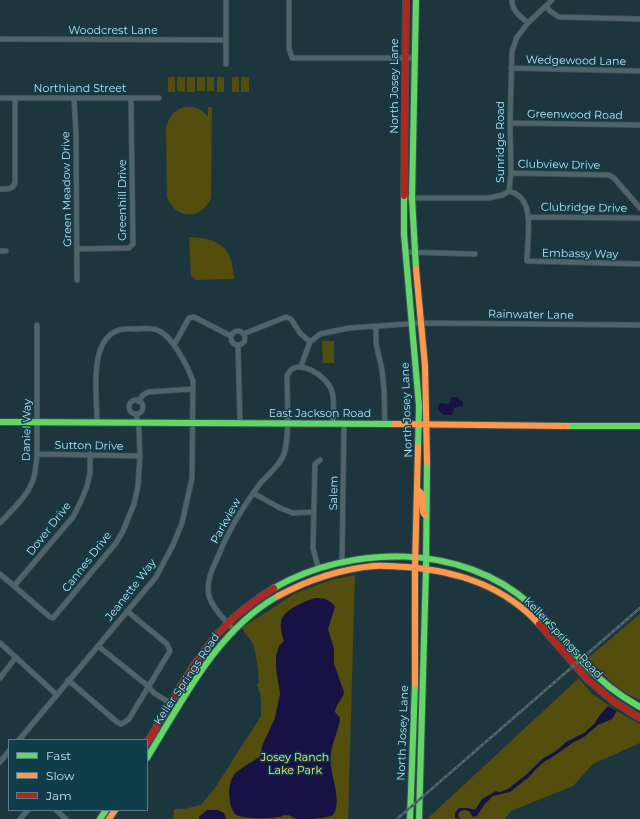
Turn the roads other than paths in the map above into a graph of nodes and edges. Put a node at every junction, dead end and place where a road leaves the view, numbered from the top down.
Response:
1 (226, 0) edge
2 (289, 0) edge
3 (406, 0) edge
4 (416, 0) edge
5 (512, 0) edge
6 (552, 0) edge
7 (546, 6) junction
8 (640, 19) edge
9 (528, 23) junction
10 (0, 39) edge
11 (226, 40) junction
12 (405, 58) junction
13 (415, 58) junction
14 (226, 64) dead end
15 (511, 68) junction
16 (640, 71) edge
17 (0, 98) edge
18 (15, 98) junction
19 (131, 98) junction
20 (159, 98) dead end
21 (74, 99) junction
22 (510, 122) junction
23 (640, 125) edge
24 (511, 173) junction
25 (0, 189) edge
26 (509, 190) junction
27 (404, 198) junction
28 (412, 198) junction
29 (640, 208) edge
30 (528, 217) junction
31 (640, 218) edge
32 (77, 249) junction
33 (0, 251) edge
34 (6, 251) dead end
35 (406, 252) junction
36 (414, 253) junction
37 (475, 254) dead end
38 (640, 264) edge
39 (77, 280) dead end
40 (422, 323) junction
41 (412, 324) junction
42 (37, 325) dead end
43 (640, 325) edge
44 (376, 326) junction
45 (243, 334) junction
46 (231, 336) junction
47 (310, 342) junction
48 (174, 345) junction
49 (238, 346) junction
50 (302, 366) junction
51 (193, 389) junction
52 (138, 401) junction
53 (136, 414) junction
54 (0, 422) edge
55 (36, 422) junction
56 (97, 422) junction
57 (137, 423) junction
58 (193, 423) junction
59 (240, 423) junction
60 (287, 424) junction
61 (333, 424) junction
62 (344, 424) junction
63 (385, 424) junction
64 (419, 424) junction
65 (427, 424) junction
66 (640, 426) edge
67 (37, 454) junction
68 (90, 454) junction
69 (140, 456) junction
70 (320, 460) dead end
71 (418, 466) junction
72 (427, 489) junction
73 (418, 490) junction
74 (253, 493) junction
75 (314, 512) junction
76 (426, 517) junction
77 (0, 523) edge
78 (416, 558) junction
79 (426, 558) junction
80 (342, 562) junction
81 (318, 568) junction
82 (416, 568) junction
83 (426, 568) junction
84 (344, 570) junction
85 (0, 574) edge
86 (14, 586) junction
87 (127, 611) junction
88 (228, 624) junction
89 (234, 630) junction
90 (549, 636) junction
91 (0, 644) edge
92 (570, 645) junction
93 (98, 646) junction
94 (16, 657) junction
95 (0, 678) edge
96 (68, 680) junction
97 (148, 686) junction
98 (57, 695) junction
99 (171, 704) junction
100 (640, 707) edge
101 (178, 708) junction
102 (640, 718) edge
103 (19, 739) edge
104 (148, 741) edge
105 (413, 743) junction
106 (8, 752) edge
107 (148, 756) edge
108 (0, 762) edge
109 (420, 776) junction
110 (27, 811) edge
111 (57, 811) edge
112 (20, 819) edge
113 (66, 819) edge
114 (410, 819) edge
115 (419, 819) edge

1 - 11 street
2 - 12 street
3 - 12 main road, North Josey Lane
4 - 13 main road, North Josey Lane
5 - 9 street
6 - 7 street, Sunridge Road
7 - 8 street
7 - 9 street, Sunridge Road
9 - 15 street, Sunridge Road
10 - 11 street, Woodcrest Lane
11 - 14 street
12 - 13 street
12 - 27 main road, North Josey Lane
13 - 28 main road, North Josey Lane
15 - 16 street, Wedgewood Lane
15 - 22 street, Sunridge Road
17 - 18 street, Northland Street
18 - 21 street, Northland Street
18 - 25 street
19 - 20 street, Northland Street
19 - 21 street, Northland Street
19 - 32 street, Greenhill Drive
21 - 32 street, Green Meadow Drive
22 - 23 street, Greenwood Road
22 - 24 street, Sunridge Road
24 - 26 street, Sunridge Road
24 - 29 street, Clubview Drive
26 - 28 street, Sunridge Road
26 - 30 street, Embassy Way
27 - 28 street, Sunridge Road
27 - 35 main road, North Josey Lane
28 - 36 main road, North Josey Lane
30 - 31 street, Clubridge Drive
30 - 38 street, Embassy Way
32 - 39 street, Green Meadow Drive
33 - 34 street
35 - 36 street
35 - 41 main road, North Josey Lane
36 - 37 street
36 - 40 main road, North Josey Lane
40 - 41 street, Rainwater Lane
40 - 43 street, Rainwater Lane
40 - 65 main road, North Josey Lane
41 - 44 street, Rainwater Lane
41 - 64 main road, North Josey Lane
42 - 55 street, Daniel Way
44 - 47 street, Rainwater Lane
44 - 63 street
45 - 46 street
45 - 47 street
45 - 49 street
46 - 48 street
46 - 49 street
47 - 50 street
48 - 51 street, Jeanette Way
48 - 56 street, Jeanette Way
49 - 59 street
50 - 60 street, Parkview
50 - 61 street
51 - 52 street
51 - 58 street, Jeanette Way
52 - 53 street
52 - 53 street
53 - 57 street, Cannes Drive
54 - 55 main road, East Jackson Road
55 - 56 main road, East Jackson Road
55 - 67 street, Daniel Way
56 - 57 main road, East Jackson Road
57 - 58 main road, East Jackson Road
57 - 69 street, Cannes Drive
58 - 59 main road, East Jackson Road
58 - 87 street, Jeanette Way
59 - 60 main road, East Jackson Road
60 - 61 main road, East Jackson Road
60 - 74 street, Parkview
61 - 62 main road, East Jackson Road
62 - 63 main road, East Jackson Road
62 - 80 street, Salem
63 - 64 main road, East Jackson Road
64 - 65 main road, East Jackson Road
64 - 71 main road, North Josey Lane
65 - 66 main road, East Jackson Road
65 - 72 main road, North Josey Lane
67 - 68 street, Sutton Drive
67 - 77 street, Daniel Way
68 - 69 street, Sutton Drive
68 - 86 street, Dover Drive
69 - 86 street, Cannes Drive
70 - 75 street
71 - 72 main road
71 - 73 main road, North Josey Lane
72 - 76 main road, North Josey Lane
73 - 76 main road
73 - 78 main road, North Josey Lane
74 - 75 street
74 - 88 street, Parkview
75 - 81 street
76 - 79 main road, North Josey Lane
78 - 79 main road, Keller Springs Road
78 - 80 main road, Keller Springs Road
78 - 82 main road, North Josey Lane
79 - 83 main road, North Josey Lane
79 - 92 main road, Keller Springs Road
80 - 81 main road, Keller Springs Road
80 - 84 main road
81 - 88 main road, Keller Springs Road
82 - 83 main road, Keller Springs Road
82 - 84 main road, Keller Springs Road
82 - 105 main road, North Josey Lane
83 - 90 main road, Keller Springs Road
83 - 109 main road, North Josey Lane
84 - 89 main road, Keller Springs Road
85 - 86 street, Cannes Drive
87 - 93 street, Jeanette Way
87 - 97 street
88 - 89 street, Parkview
88 - 99 main road, Keller Springs Road
89 - 101 main road, Keller Springs Road
90 - 92 main road
90 - 102 main road, Keller Springs Road
91 - 94 street
92 - 100 main road, Keller Springs Road
93 - 96 street, Jeanette Way
93 - 97 street
94 - 95 street
94 - 98 street
96 - 97 street
96 - 98 street, Jeanette Way
97 - 99 street
98 - 103 street, Jeanette Way
99 - 101 street
99 - 104 main road, Keller Springs Road
101 - 107 main road, Keller Springs Road
105 - 109 main road
105 - 114 main road, North Josey Lane
106 - 108 street
109 - 115 main road, North Josey Lane
110 - 112 street
111 - 113 street

